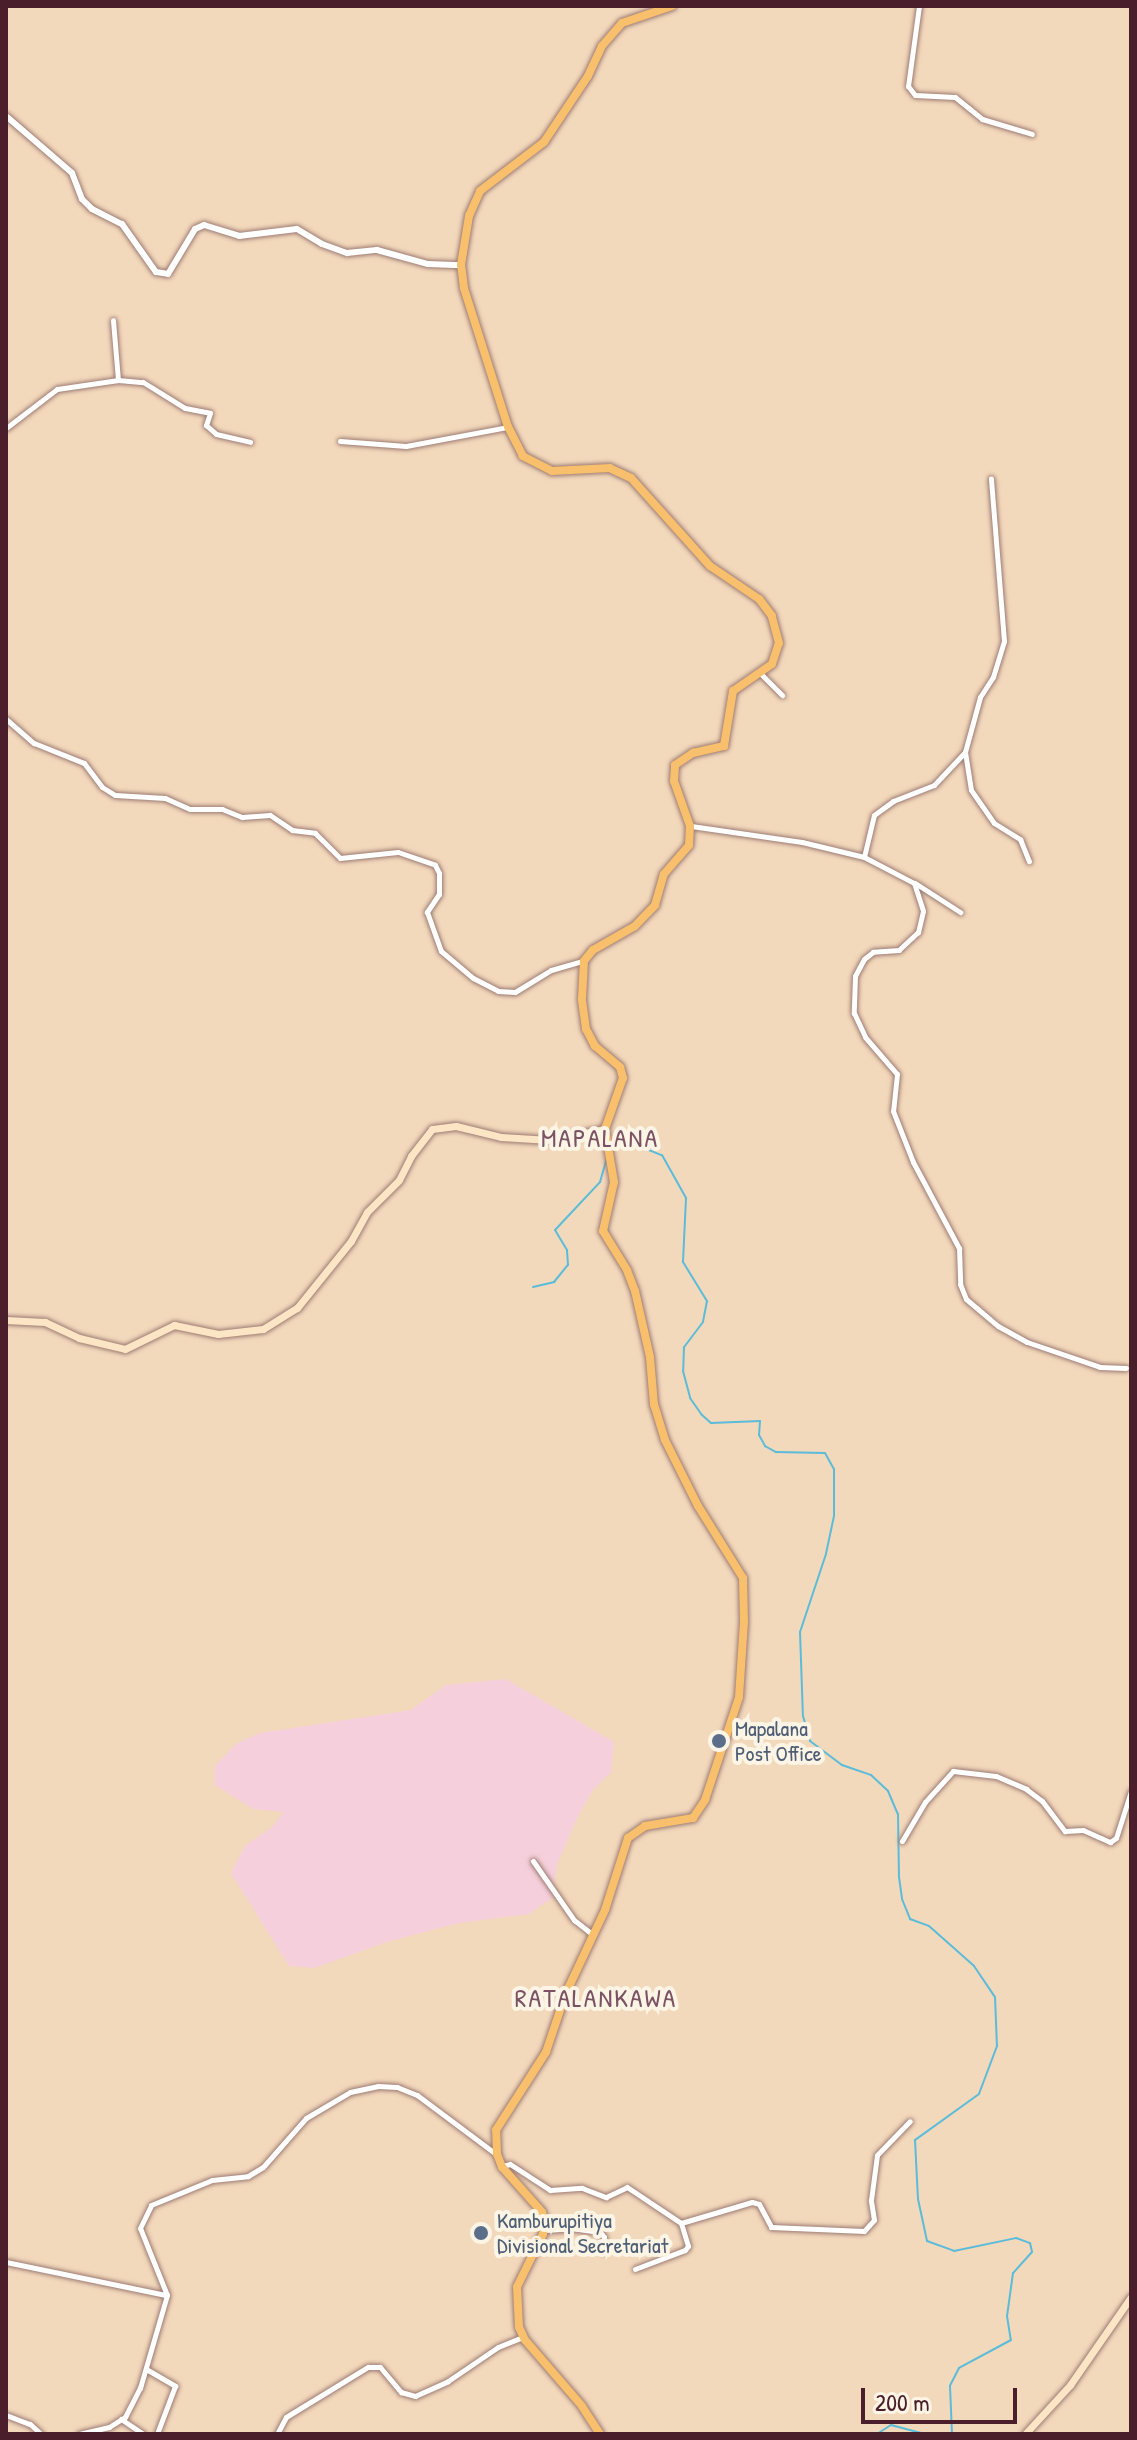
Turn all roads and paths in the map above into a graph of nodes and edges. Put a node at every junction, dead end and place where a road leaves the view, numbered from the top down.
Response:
1 (672, 6) edge
2 (919, 6) edge
3 (6, 116) edge
4 (1032, 134) dead end
5 (461, 265) junction
6 (113, 320) dead end
7 (118, 380) junction
8 (508, 427) junction
9 (6, 428) edge
10 (340, 441) dead end
11 (250, 442) dead end
12 (991, 479) dead end
13 (761, 674) junction
14 (782, 695) dead end
15 (6, 719) edge
16 (965, 752) junction
17 (690, 826) junction
18 (864, 857) junction
19 (1029, 861) dead end
20 (914, 883) junction
21 (960, 912) dead end
22 (584, 961) junction
23 (605, 1129) junction
24 (6, 1320) edge
25 (1126, 1368) dead end
26 (1131, 1791) edge
27 (902, 1841) dead end
28 (533, 1861) dead end
29 (593, 1935) junction
30 (910, 2121) dead end
31 (497, 2154) junction
32 (502, 2167) junction
33 (681, 2223) junction
34 (544, 2230) junction
35 (603, 2251) dead end
36 (6, 2262) edge
37 (635, 2269) dead end
38 (167, 2295) junction
39 (1131, 2297) edge
40 (523, 2337) junction
41 (146, 2369) junction
42 (6, 2415) edge
43 (121, 2419) junction
44 (104, 2431) edge
45 (41, 2434) edge
46 (79, 2434) edge
47 (143, 2434) edge
48 (157, 2434) edge
49 (277, 2434) edge
50 (600, 2434) edge
51 (1025, 2434) edge

1 - 5 main road
2 - 4 street
3 - 5 street
5 - 8 main road
6 - 7 street
7 - 9 street
7 - 11 street
8 - 10 street
8 - 13 main road
12 - 16 street
13 - 14 street
13 - 17 main road
15 - 22 street
16 - 18 street
16 - 19 street
17 - 18 street
17 - 22 main road
18 - 20 street
20 - 21 street
20 - 25 street
22 - 23 main road
23 - 24 main road
23 - 29 main road
26 - 27 street
28 - 29 street
29 - 31 main road
30 - 33 street
31 - 32 main road
31 - 38 street
32 - 33 street
32 - 34 main road
33 - 37 street
34 - 35 street
34 - 40 main road
36 - 38 street
38 - 41 street
39 - 51 main road
40 - 49 street
40 - 50 main road
41 - 43 street
41 - 48 street
42 - 45 street
43 - 44 street
43 - 47 street
44 - 46 street

